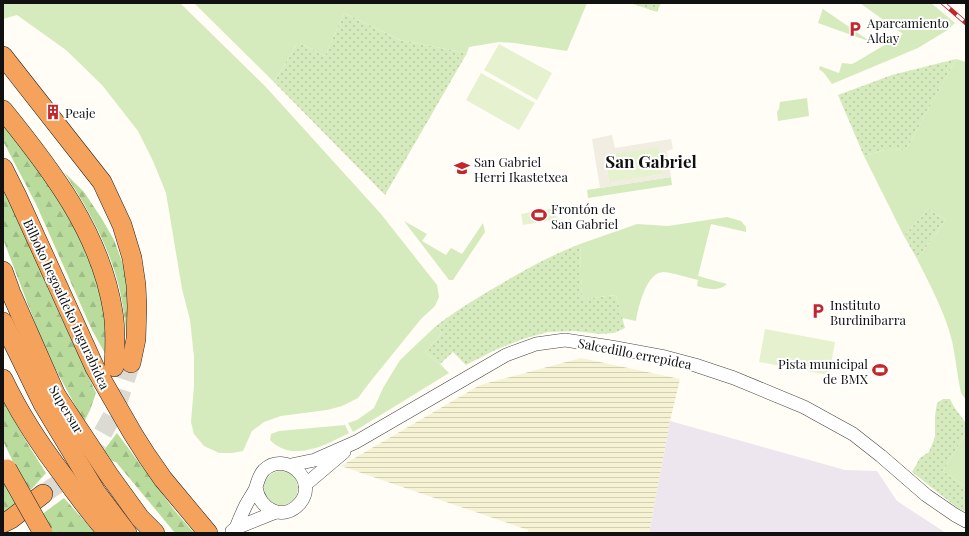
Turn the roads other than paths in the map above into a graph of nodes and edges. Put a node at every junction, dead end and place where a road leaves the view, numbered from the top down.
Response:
1 (3, 56) edge
2 (3, 110) edge
3 (3, 168) edge
4 (3, 271) edge
5 (3, 322) edge
6 (3, 379) edge
7 (356, 442) junction
8 (5, 465) edge
9 (291, 465) junction
10 (305, 485) junction
11 (256, 487) junction
12 (43, 494) tunnel mouth
13 (276, 512) junction
14 (966, 521) edge
15 (3, 523) edge
16 (233, 530) edge
17 (43, 533) edge
18 (108, 533) edge
19 (127, 533) edge
20 (155, 533) edge
21 (208, 533) edge

1 - 2 highway
3 - 21 highway, Bilboko hegoaldeko ingurabidea
4 - 20 highway, Supersur
5 - 19 highway, Supersur
6 - 18 highway
7 - 9 street
7 - 10 street
7 - 14 street, Salcedillo errepidea
8 - 17 highway, bridge
9 - 10 street
9 - 11 street
10 - 13 street
11 - 13 street
11 - 16 street
12 - 15 highway
13 - 16 street

